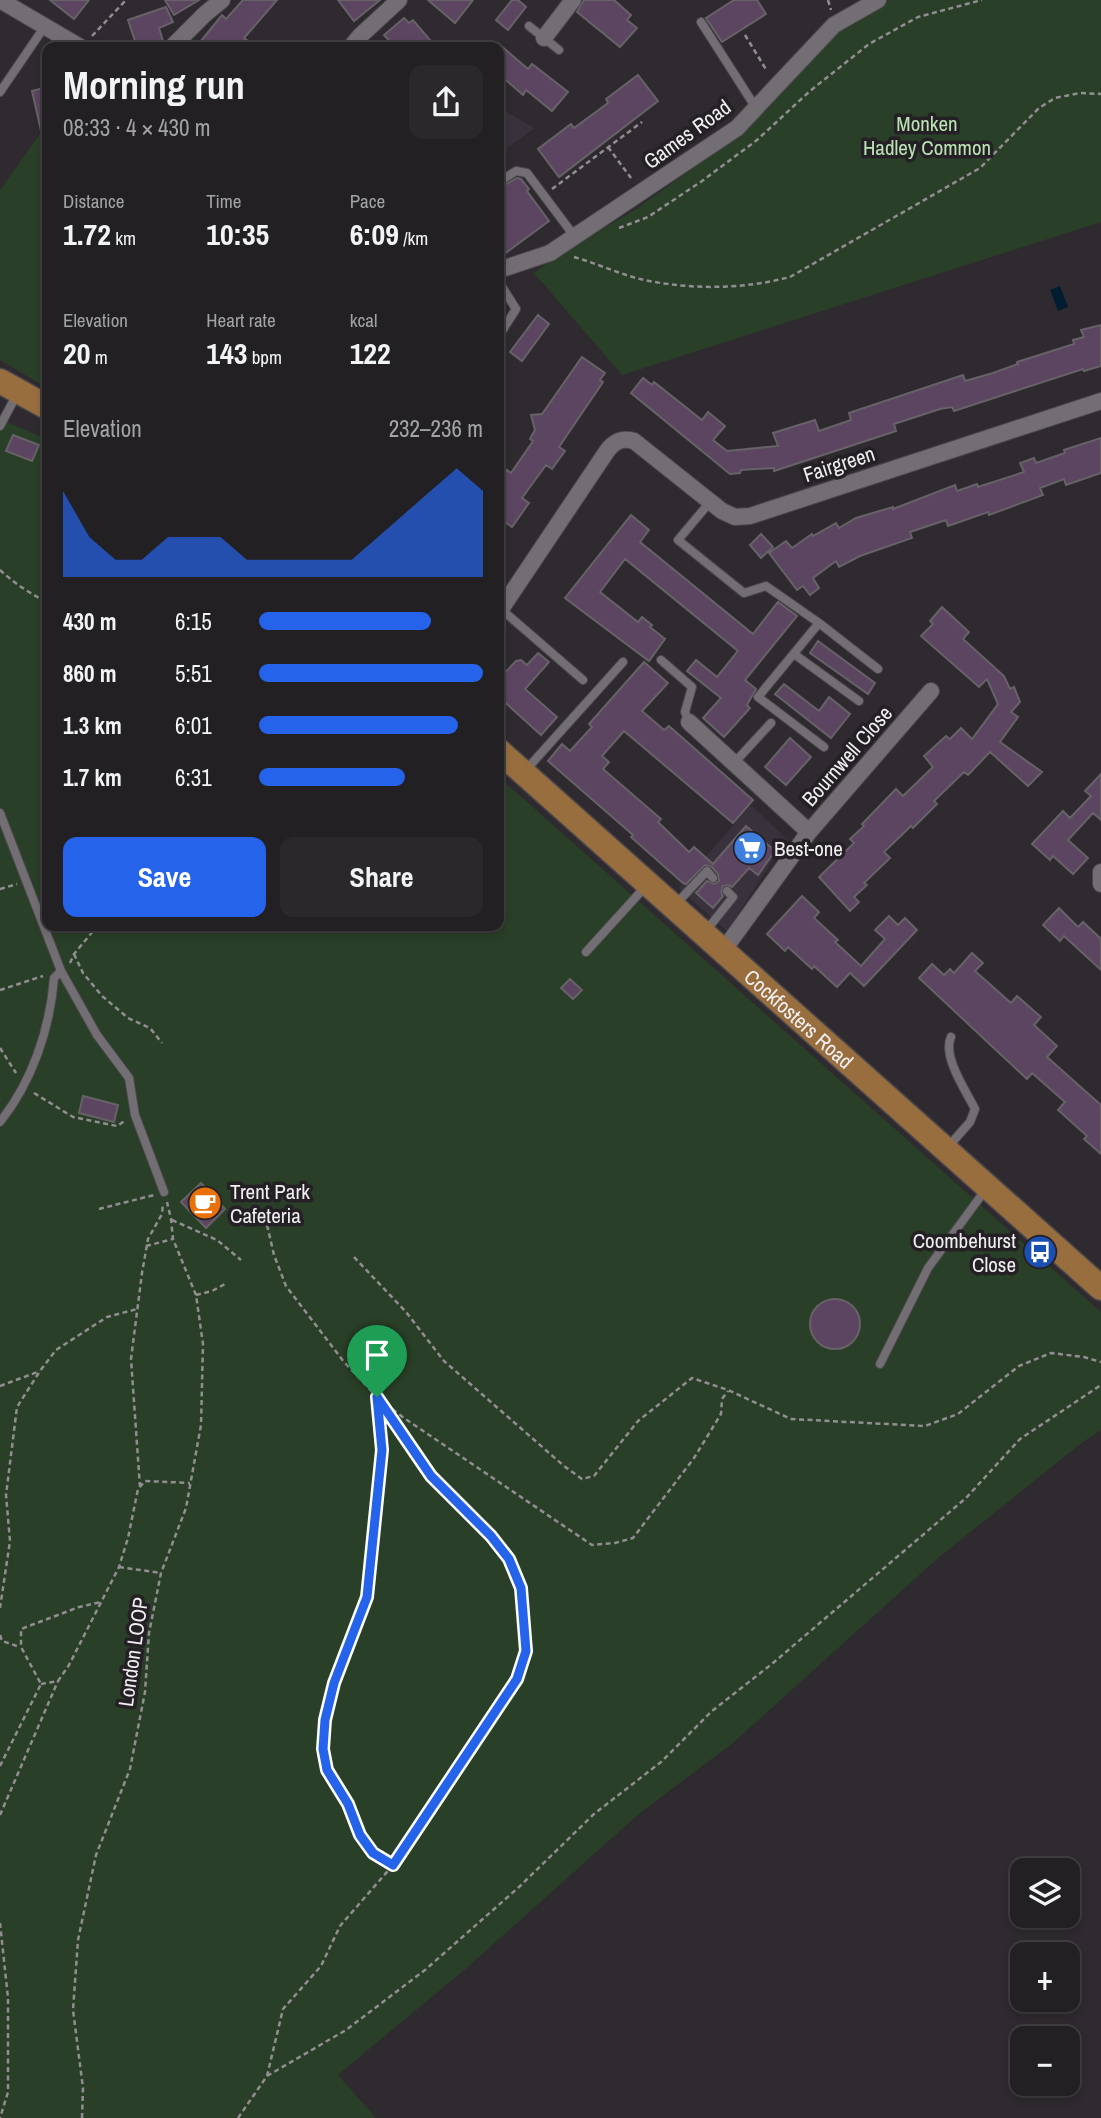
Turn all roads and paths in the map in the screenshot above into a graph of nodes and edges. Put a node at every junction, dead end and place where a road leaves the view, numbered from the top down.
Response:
1 (126, 0) edge
2 (222, 0) edge
3 (399, 0) edge
4 (573, 0) edge
5 (878, 0) edge
6 (982, 0) edge
7 (11, 2) edge
8 (701, 22) dead end
9 (45, 26) junction
10 (529, 26) dead end
11 (745, 35) dead end
12 (544, 38) junction
13 (76, 42) edge
14 (85, 42) edge
15 (177, 42) edge
16 (362, 42) edge
17 (559, 50) dead end
18 (777, 86) junction
19 (0, 92) edge
20 (1101, 94) edge
21 (756, 108) junction
22 (642, 122) dead end
23 (608, 147) junction
24 (504, 179) edge
25 (642, 193) junction
26 (543, 196) junction
27 (611, 230) dead end
28 (575, 237) junction
29 (550, 253) junction
30 (504, 268) edge
31 (504, 290) edge
32 (504, 328) edge
33 (9, 387) edge
34 (1101, 401) edge
35 (42, 404) edge
36 (0, 426) edge
37 (710, 502) junction
38 (0, 570) edge
39 (42, 599) edge
40 (504, 604) edge
41 (504, 613) edge
42 (819, 623) junction
43 (794, 654) junction
44 (661, 660) dead end
45 (622, 662) dead end
46 (878, 669) dead end
47 (583, 680) dead end
48 (931, 691) dead end
49 (859, 701) dead end
50 (689, 722) joint
51 (771, 723) dead end
52 (824, 747) dead end
53 (504, 756) edge
54 (734, 763) junction
55 (523, 773) junction
56 (0, 813) edge
57 (809, 832) junction
58 (1101, 872) edge
59 (713, 878) dead end
60 (648, 884) junction
61 (1101, 884) edge
62 (727, 891) dead end
63 (673, 907) junction
64 (42, 922) edge
65 (45, 931) edge
66 (93, 931) edge
67 (704, 934) junction
68 (723, 951) junction
69 (586, 952) dead end
70 (74, 954) junction
71 (62, 974) junction
72 (44, 976) dead end
73 (0, 990) edge
74 (951, 1037) dead end
75 (162, 1043) dead end
76 (0, 1048) edge
77 (25, 1087) junction
78 (135, 1115) junction
79 (0, 1122) edge
80 (946, 1149) junction
81 (988, 1187) junction
82 (164, 1192) junction
83 (99, 1209) dead end
84 (264, 1212) dead end
85 (171, 1219) junction
86 (173, 1239) junction
87 (146, 1246) junction
88 (354, 1257) dead end
89 (241, 1260) dead end
90 (227, 1283) dead end
91 (1101, 1288) edge
92 (196, 1295) junction
93 (137, 1309) junction
94 (1101, 1362) edge
95 (880, 1364) dead end
96 (40, 1371) junction
97 (1101, 1385) edge
98 (0, 1386) edge
99 (728, 1390) junction
100 (377, 1397) junction
101 (190, 1483) junction
102 (140, 1487) junction
103 (119, 1567) junction
104 (161, 1573) junction
105 (101, 1602) junction
106 (0, 1608) edge
107 (0, 1635) edge
108 (21, 1647) junction
109 (58, 1681) junction
110 (41, 1684) junction
111 (0, 1766) edge
112 (0, 1815) edge
113 (393, 1865) junction
114 (0, 1923) edge
115 (267, 2076) junction
116 (0, 2118) edge
117 (82, 2118) edge
118 (238, 2118) edge

1 - 14 path
2 - 15 street
3 - 16 street
4 - 12 street
5 - 18 street, Games Road
6 - 27 path
7 - 9 street
8 - 21 lane
9 - 13 street
9 - 19 lane
10 - 12 lane
11 - 18 path
12 - 17 lane
18 - 21 street, Games Road
20 - 29 path
21 - 25 street, Games Road
22 - 23 path
23 - 25 path
23 - 26 path
24 - 26 lane
25 - 28 street, Games Road
26 - 28 lane
28 - 29 street, Games Road
29 - 30 street, Games Road
31 - 32 lane
33 - 35 main road
33 - 36 lane
34 - 37 street, Fairgreen
37 - 40 street, Fairgreen
37 - 42 lane
38 - 39 path
41 - 47 lane
42 - 43 lane
42 - 46 lane
43 - 49 lane
43 - 52 lane
44 - 50 lane
45 - 55 lane
48 - 57 street, Bournwell Close
50 - 54 street
51 - 54 lane
53 - 55 main road, Cockfosters Road
54 - 57 street
55 - 60 main road, Cockfosters Road
56 - 64 lane
57 - 68 street, Bournwell Close
58 - 61 street
59 - 63 lane
60 - 63 main road, Cockfosters Road
60 - 69 lane
62 - 67 lane
63 - 67 main road, Cockfosters Road
65 - 71 lane
66 - 70 path
67 - 68 main road, Cockfosters Road
68 - 80 main road, Cockfosters Road
70 - 71 path
70 - 75 path
71 - 77 lane
71 - 78 lane
72 - 73 path
74 - 80 lane
76 - 77 path
77 - 78 path
77 - 79 lane
78 - 82 lane
80 - 81 main road, Cockfosters Road
81 - 91 main road, Cockfosters Road
81 - 95 lane
82 - 83 path
82 - 85 path, London LOOP
82 - 87 path
84 - 100 path
85 - 86 path, London LOOP
85 - 89 path
86 - 87 path
86 - 92 path, London LOOP
87 - 93 path
88 - 99 path
90 - 92 path
92 - 101 path, London LOOP
93 - 96 path
93 - 102 path
94 - 99 path
96 - 98 path
96 - 106 path
97 - 115 path
99 - 100 path
100 - 113 path
100 - 113 path
101 - 102 path
101 - 104 path, London LOOP
102 - 103 path
103 - 104 path
103 - 105 path
104 - 117 path, London LOOP
105 - 108 path
105 - 109 path
107 - 108 path
108 - 110 path
109 - 110 path
109 - 112 path
110 - 111 path
113 - 115 path
114 - 116 path
115 - 118 path

